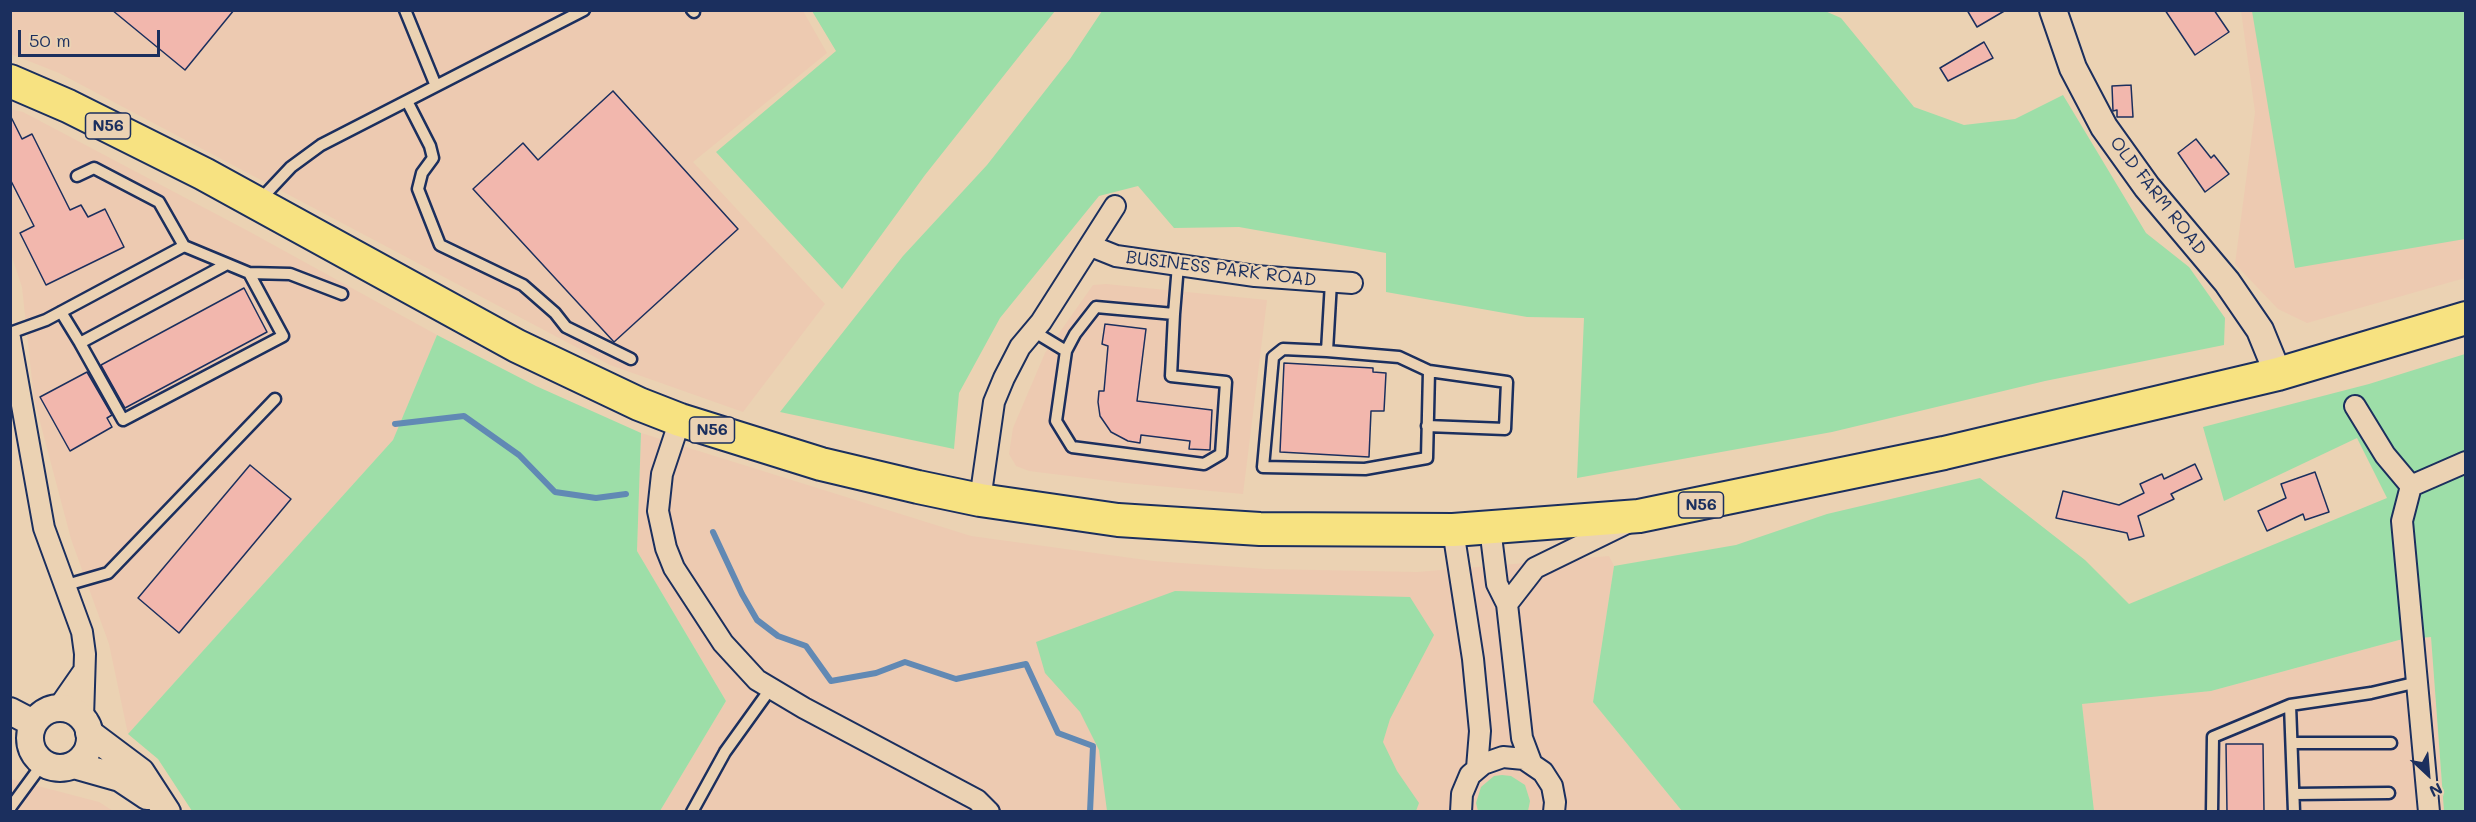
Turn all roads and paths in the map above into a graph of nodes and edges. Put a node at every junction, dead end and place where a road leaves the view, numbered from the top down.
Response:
1 (405, 10) edge
2 (584, 10) edge
3 (2053, 10) edge
4 (10, 81) edge
5 (436, 86) junction
6 (407, 101) junction
7 (77, 176) dead end
8 (258, 202) junction
9 (1115, 206) dead end
10 (184, 246) junction
11 (1091, 246) junction
12 (226, 264) junction
13 (1178, 265) junction
14 (249, 273) junction
15 (1331, 282) junction
16 (1352, 283) dead end
17 (342, 294) dead end
18 (61, 312) junction
19 (1174, 314) junction
20 (2466, 318) edge
21 (1033, 331) junction
22 (10, 335) edge
23 (80, 344) junction
24 (1066, 351) junction
25 (1327, 351) junction
26 (631, 359) dead end
27 (1429, 371) junction
28 (2278, 374) junction
29 (275, 399) dead end
30 (2355, 406) dead end
31 (680, 420) junction
32 (1428, 426) junction
33 (2466, 462) edge
34 (2410, 486) junction
35 (980, 500) junction
36 (1639, 516) junction
37 (1490, 528) junction
38 (1453, 530) junction
39 (63, 586) junction
40 (1508, 604) junction
41 (83, 672) junction
42 (2418, 682) junction
43 (771, 688) junction
44 (2290, 705) junction
45 (58, 708) junction
46 (10, 711) edge
47 (33, 723) junction
48 (86, 726) junction
49 (2292, 743) junction
50 (2391, 743) dead end
51 (1531, 762) junction
52 (43, 763) junction
53 (74, 765) junction
54 (1477, 768) junction
55 (2389, 793) dead end
56 (2294, 794) junction
57 (10, 808) edge
58 (165, 810) edge
59 (692, 812) edge
60 (990, 812) edge
61 (1461, 812) edge
62 (1554, 812) edge
63 (2212, 812) edge
64 (2294, 812) edge
65 (2429, 812) edge

1 - 5 lane
2 - 5 lane
3 - 28 street, OLD FARM ROAD
4 - 8 main road, N56
5 - 6 lane
6 - 8 lane
6 - 26 lane
7 - 10 lane
8 - 31 main road, N56
9 - 11 street
10 - 12 lane
10 - 18 lane
11 - 13 street, BUSINESS PARK ROAD
11 - 21 street
12 - 14 lane
12 - 23 lane
13 - 15 street, BUSINESS PARK ROAD
13 - 19 lane
14 - 17 lane
14 - 23 lane
15 - 16 street, BUSINESS PARK ROAD
15 - 25 lane
18 - 22 lane
18 - 23 lane
19 - 24 lane
19 - 24 lane
20 - 28 main road, N56
21 - 24 lane
21 - 35 street
22 - 39 street
25 - 27 lane
25 - 32 lane
27 - 32 lane
27 - 32 lane
28 - 36 main road, N56
29 - 39 lane
30 - 34 street
31 - 35 main road, N56
31 - 43 street
33 - 34 street
34 - 42 street
35 - 38 main road, N56
36 - 37 main road, N56
36 - 40 street
37 - 38 main road, N56
37 - 40 street
38 - 54 street
39 - 41 street
40 - 51 street
41 - 45 street
41 - 48 street
42 - 44 lane
42 - 65 street
43 - 59 lane
43 - 60 street
44 - 49 lane
44 - 63 lane
45 - 47 street
45 - 48 street
46 - 47 street
47 - 52 street
48 - 53 street
48 - 58 street
49 - 50 lane
49 - 56 lane
51 - 54 street
51 - 62 street
52 - 53 street
52 - 57 lane
53 - 58 street
54 - 61 street
55 - 56 lane
56 - 64 lane

